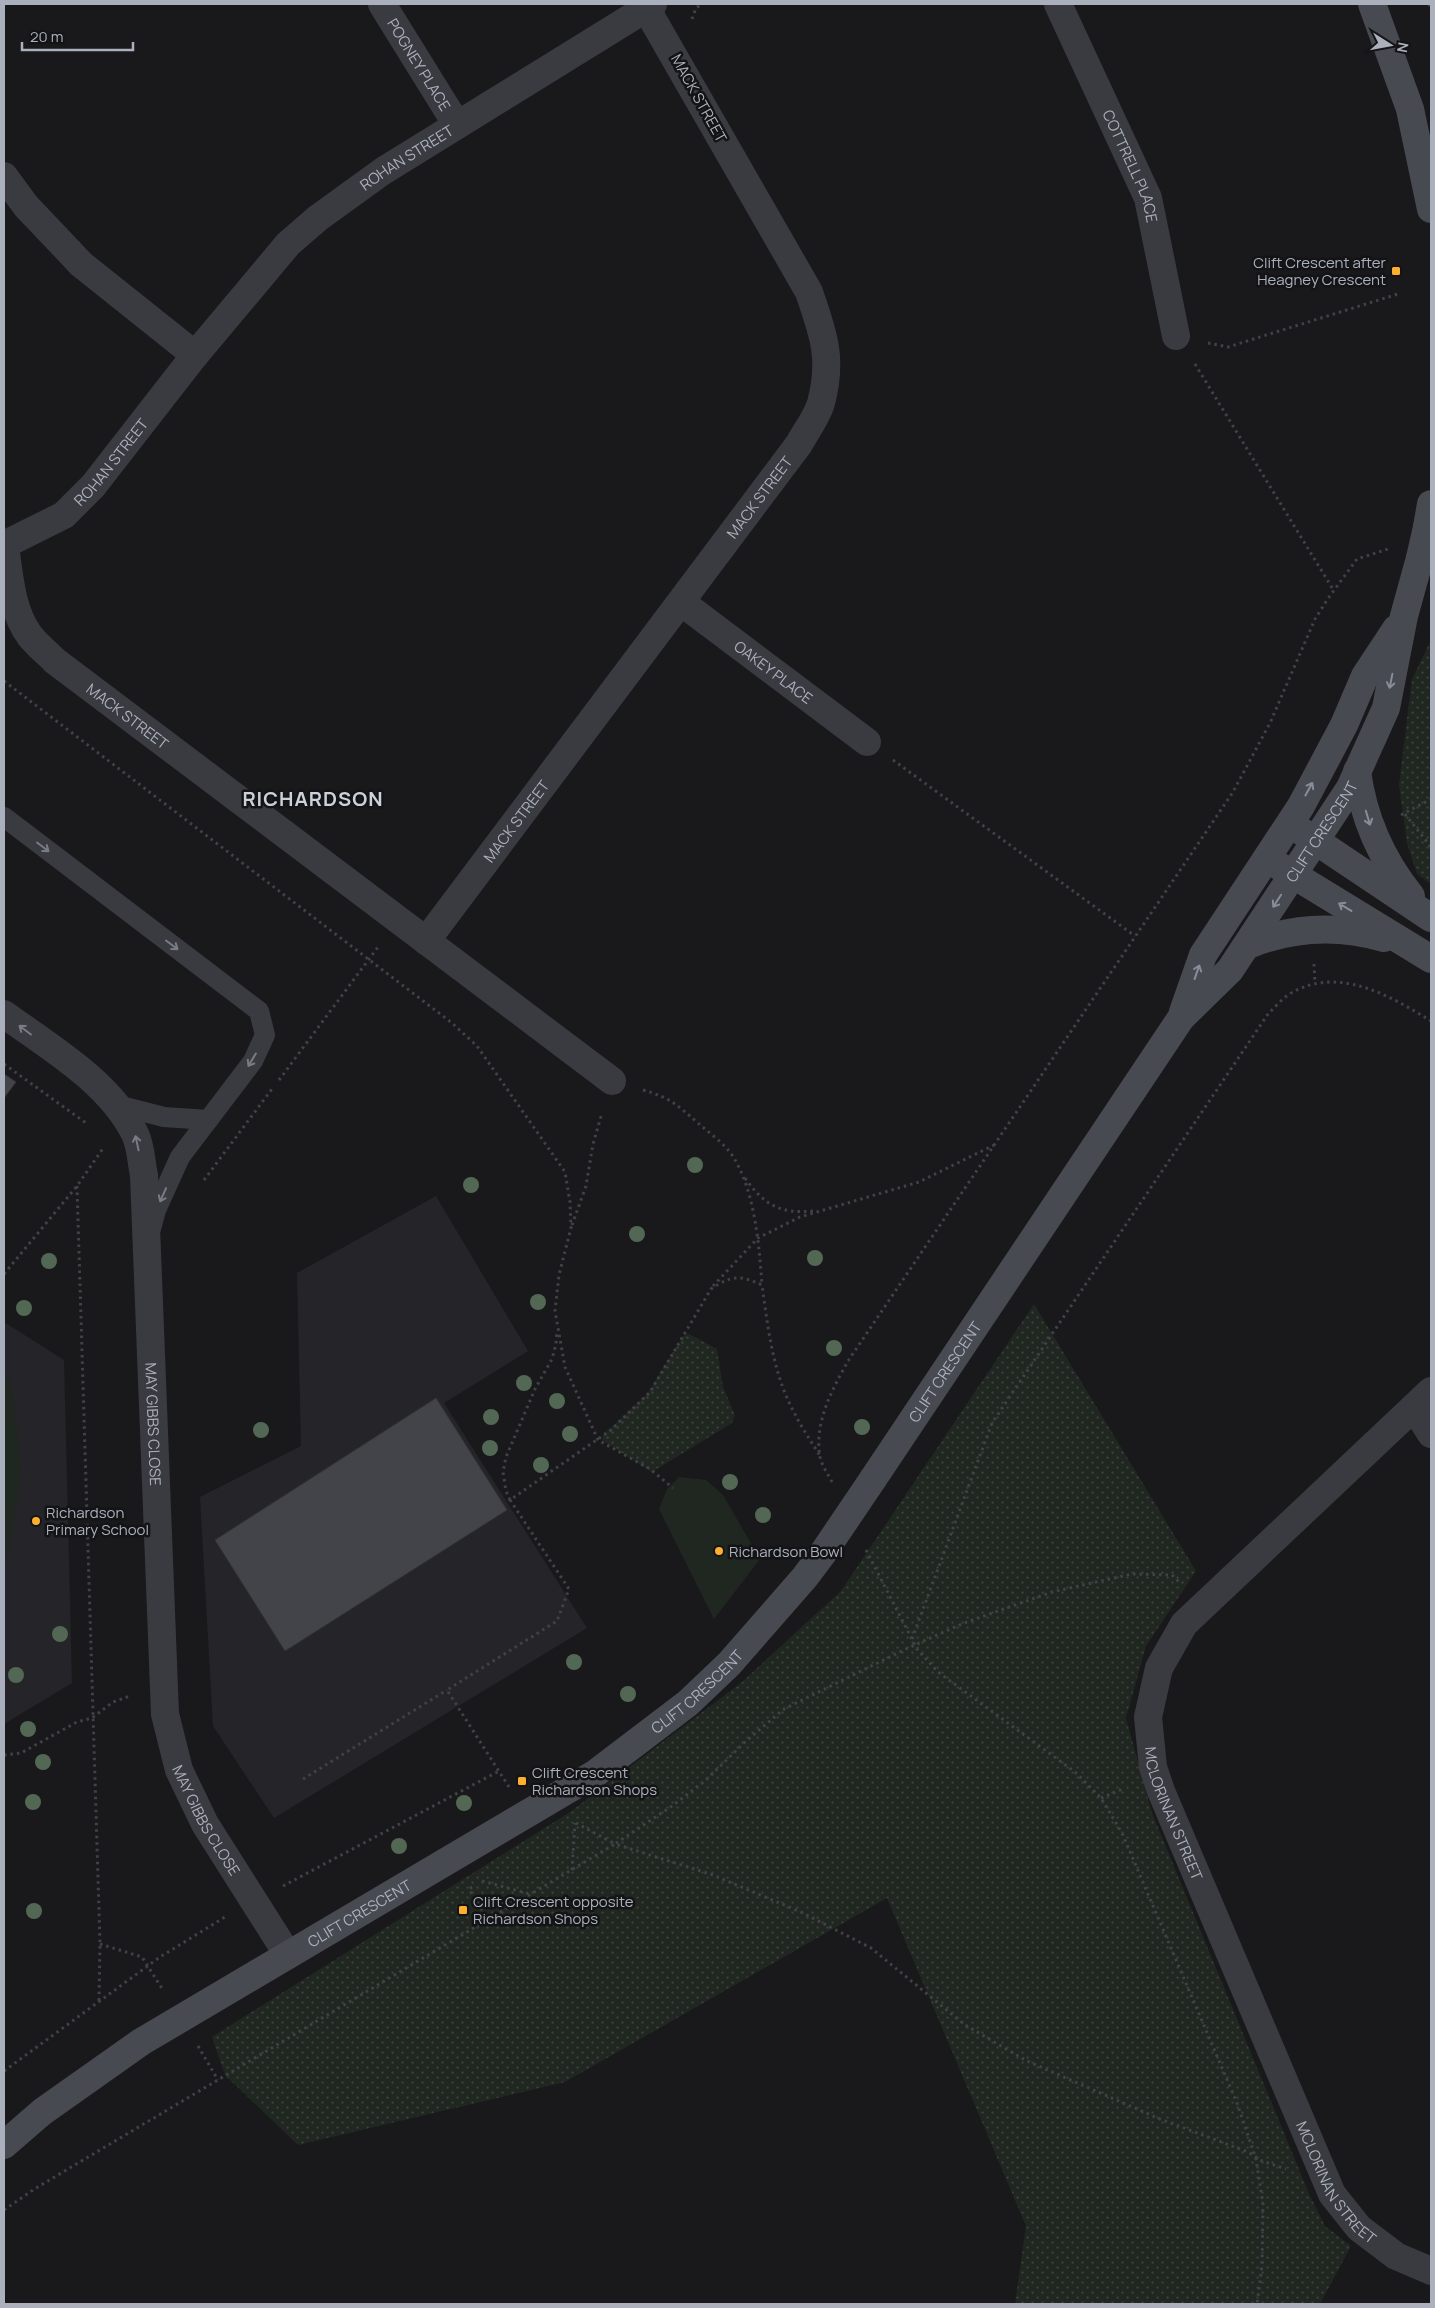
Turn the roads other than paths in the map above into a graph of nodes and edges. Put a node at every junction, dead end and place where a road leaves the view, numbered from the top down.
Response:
1 (382, 4) edge
2 (1058, 4) edge
3 (1372, 4) edge
4 (650, 6) edge
5 (457, 125) junction
6 (4, 176) edge
7 (1431, 209) edge
8 (1176, 336) road end
9 (195, 355) junction
10 (1429, 515) edge
11 (5, 545) edge
12 (681, 602) junction
13 (1404, 616) junction
14 (867, 742) road end
15 (1357, 771) junction
16 (4, 817) edge
17 (1290, 823) junction
18 (1316, 840) junction
19 (1266, 858) junction
20 (1293, 875) junction
21 (1428, 916) edge
22 (426, 941) junction
23 (1405, 943) junction
24 (1248, 945) junction
25 (1431, 959) edge
26 (4, 1014) edge
27 (1181, 1018) junction
28 (612, 1081) road end
29 (119, 1109) junction
30 (208, 1120) junction
31 (146, 1244) junction
32 (1422, 1399) edge
33 (1431, 1434) edge
34 (288, 1955) junction
35 (4, 2145) edge
36 (1431, 2271) edge

1 - 5 street, POGNEY PLACE
2 - 8 street, COTTRELL PLACE
3 - 7 street
4 - 5 street, ROHAN STREET
4 - 12 street, MACK STREET
5 - 9 street, ROHAN STREET
6 - 9 street
9 - 11 street, ROHAN STREET
10 - 13 street, CLIFT CRESCENT, bridge
11 - 22 street, MACK STREET
12 - 14 street, OAKEY PLACE
12 - 22 street, MACK STREET
13 -> 15 street, CLIFT CRESCENT
17 -> 13 street, CLIFT CRESCENT
15 - 18 street, CLIFT CRESCENT
15 -> 21 street
16 -> 30 lane
17 - 18 street
17 - 19 street, CLIFT CRESCENT
18 - 20 street, CLIFT CRESCENT
18 - 21 street
19 - 20 street
27 -> 19 street, CLIFT CRESCENT
23 -> 20 street
20 -> 24 street, CLIFT CRESCENT
22 - 28 street, MACK STREET
23 - 24 street
23 - 25 street
24 - 27 street, CLIFT CRESCENT
29 -> 26 street, MAY GIBBS CLOSE
27 - 34 street, CLIFT CRESCENT, bridge
29 - 30 lane
31 -> 29 street, MAY GIBBS CLOSE
30 -> 31 lane
31 - 34 street, MAY GIBBS CLOSE
32 - 33 street
32 - 36 street, MCLORINAN STREET
34 - 35 street, CLIFT CRESCENT

